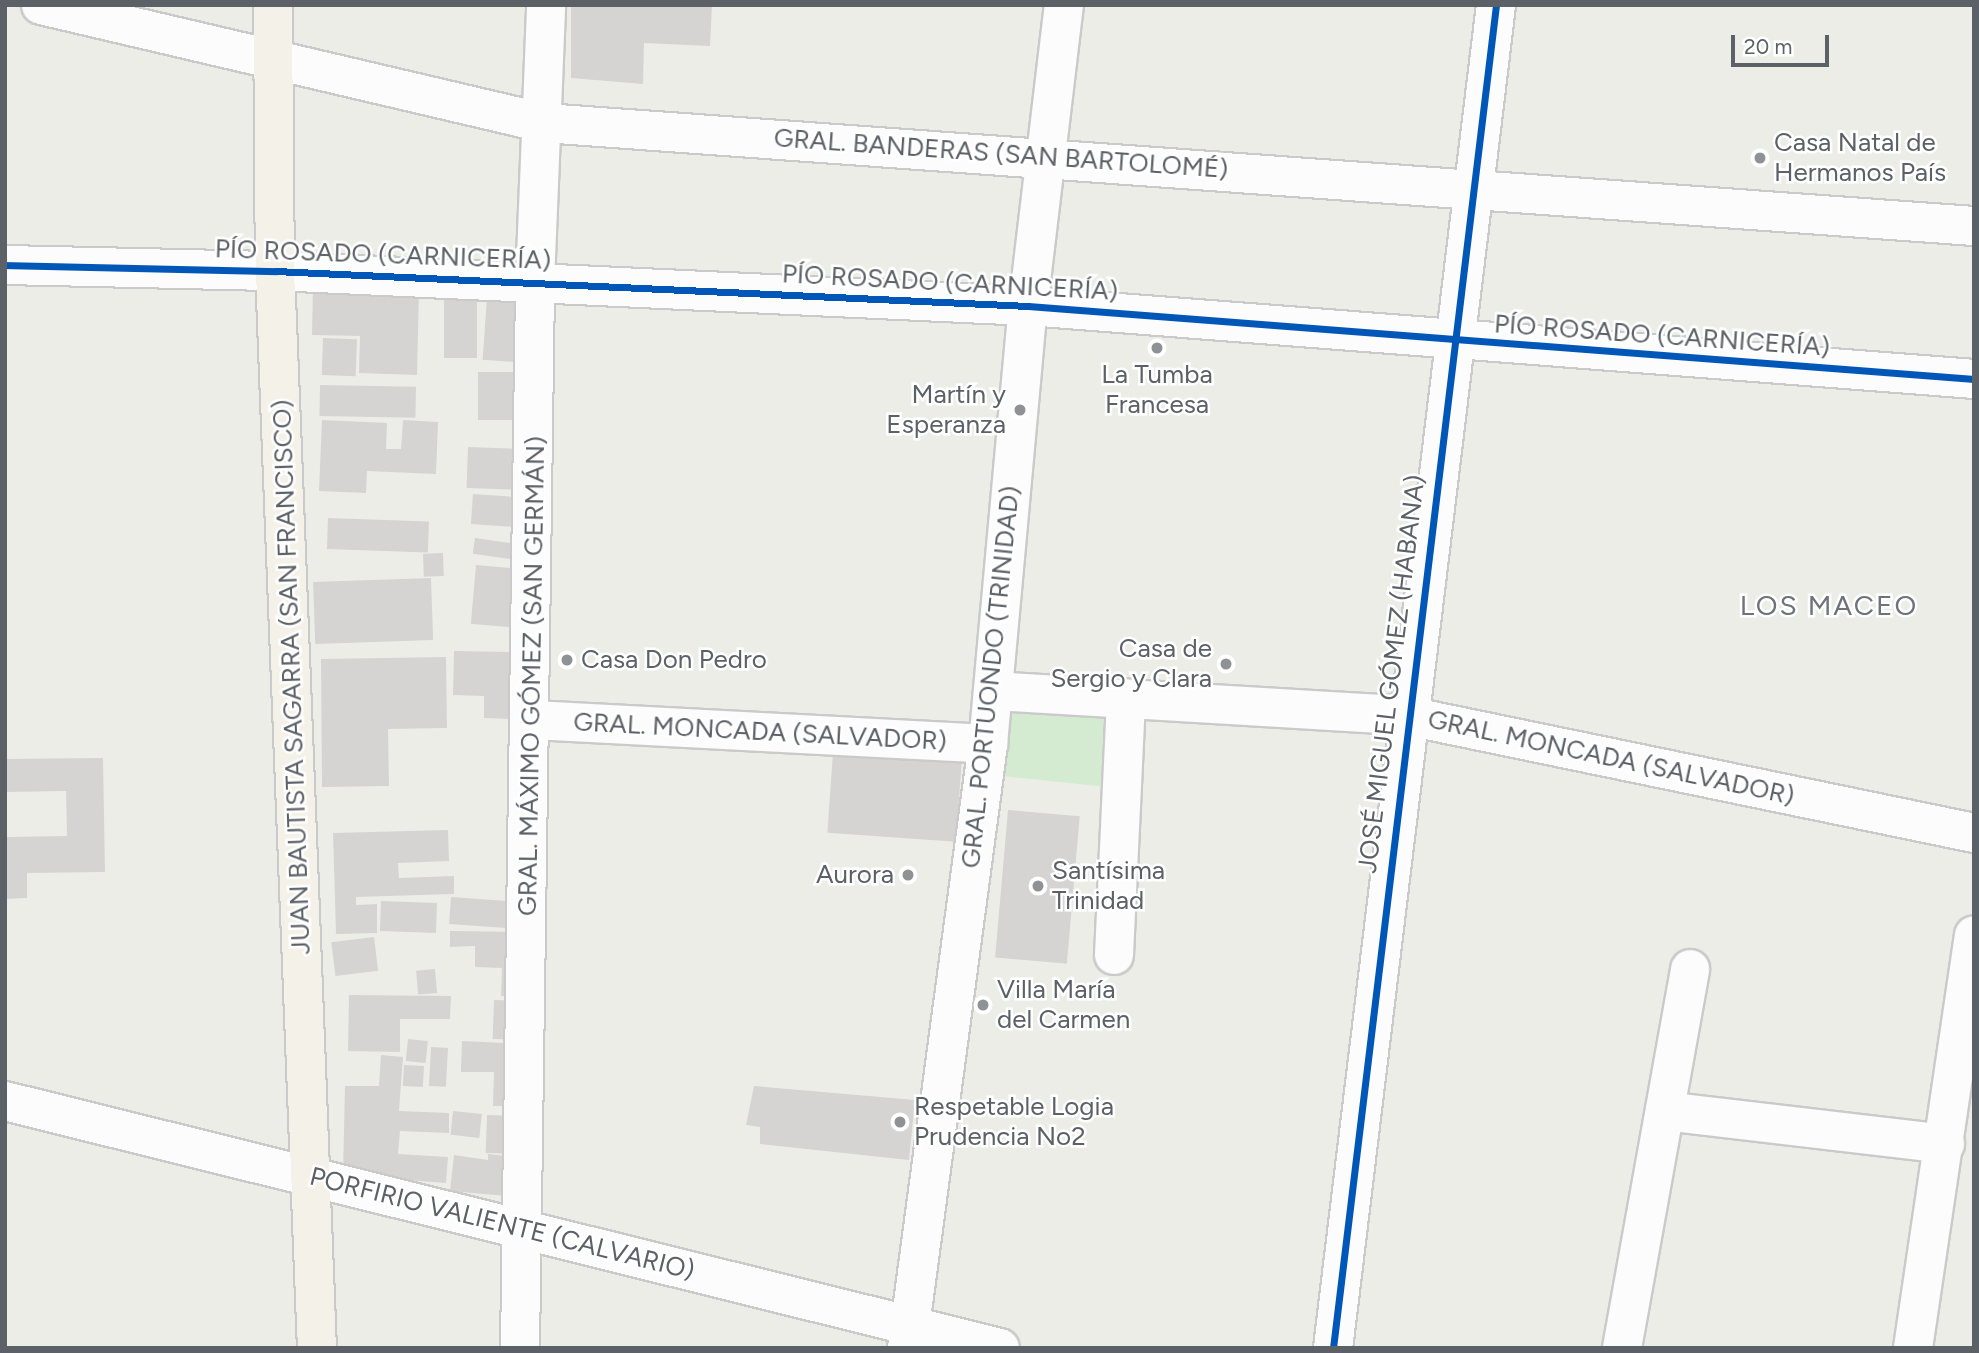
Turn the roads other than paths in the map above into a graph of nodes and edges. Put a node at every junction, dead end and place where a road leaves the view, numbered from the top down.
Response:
1 (41, 5) edge
2 (273, 5) edge
3 (546, 5) edge
4 (1064, 5) edge
5 (1496, 5) edge
6 (274, 62) junction
7 (544, 123) junction
8 (1046, 156) junction
9 (1474, 189) junction
10 (1974, 226) edge
11 (5, 265) edge
12 (275, 271) junction
13 (535, 283) junction
14 (1028, 306) junction
15 (1451, 342) junction
16 (1974, 379) edge
17 (993, 691) junction
18 (1126, 698) junction
19 (1408, 716) junction
20 (533, 720) junction
21 (988, 744) junction
22 (1974, 833) edge
23 (1974, 935) edge
24 (1114, 955) dead end
25 (1690, 969) dead end
26 (5, 1101) edge
27 (1665, 1111) junction
28 (1945, 1144) junction
29 (312, 1178) junction
30 (524, 1228) junction
31 (908, 1337) edge
32 (317, 1348) edge
33 (520, 1348) edge
34 (1000, 1348) edge
35 (1333, 1348) edge
36 (1622, 1348) edge
37 (1913, 1348) edge

1 - 6 street, GRAL. BANDERAS (SAN BARTOLOMÉ)
2 - 6 main road, JUAN BAUTISTA SAGARRA (SAN FRANCISCO)
3 - 7 street, GRAL. MÁXIMO GÓMEZ (SAN GERMÁN)
4 - 8 street, GRAL. PORTUONDO (TRINIDAD)
5 - 9 street, JOSÉ MIGUEL GÓMEZ (HABANA)
6 - 7 street, GRAL. BANDERAS (SAN BARTOLOMÉ)
6 - 12 main road, JUAN BAUTISTA SAGARRA (SAN FRANCISCO)
7 - 8 street, GRAL. BANDERAS (SAN BARTOLOMÉ)
7 - 13 street, GRAL. MÁXIMO GÓMEZ (SAN GERMÁN)
8 - 9 street, GRAL. BANDERAS (SAN BARTOLOMÉ)
8 - 14 street, GRAL. PORTUONDO (TRINIDAD)
9 - 10 street, GRAL. BANDERAS (SAN BARTOLOMÉ)
9 - 15 street, JOSÉ MIGUEL GÓMEZ (HABANA)
11 - 12 street, PÍO ROSADO (CARNICERÍA)
12 - 13 street, PÍO ROSADO (CARNICERÍA)
12 - 29 main road, JUAN BAUTISTA SAGARRA (SAN FRANCISCO)
13 - 14 street, PÍO ROSADO (CARNICERÍA)
13 - 20 street, GRAL. MÁXIMO GÓMEZ (SAN GERMÁN)
14 - 15 street, PÍO ROSADO (CARNICERÍA)
14 - 17 street, GRAL. PORTUONDO (TRINIDAD)
15 - 16 street, PÍO ROSADO (CARNICERÍA)
15 - 19 street, JOSÉ MIGUEL GÓMEZ (HABANA)
17 - 18 street, GRAL. MONCADA (SALVADOR)
17 - 21 street, GRAL. PORTUONDO (TRINIDAD)
18 - 19 street, GRAL. MONCADA (SALVADOR)
18 - 24 street
19 - 22 street, GRAL. MONCADA (SALVADOR)
19 - 35 street, JOSÉ MIGUEL GÓMEZ (HABANA)
20 - 21 street, GRAL. MONCADA (SALVADOR)
20 - 30 street, GRAL. MÁXIMO GÓMEZ (SAN GERMÁN)
21 - 31 street, GRAL. PORTUONDO (TRINIDAD)
23 - 28 street
25 - 27 street
26 - 29 street, PORFIRIO VALIENTE (CALVARIO)
27 - 28 street
27 - 36 street
28 - 37 street
29 - 30 street, PORFIRIO VALIENTE (CALVARIO)
29 - 32 main road, JUAN BAUTISTA SAGARRA (SAN FRANCISCO)
30 - 31 street, PORFIRIO VALIENTE (CALVARIO)
30 - 33 street, GRAL. MÁXIMO GÓMEZ (SAN GERMÁN)
31 - 34 street, PORFIRIO VALIENTE (CALVARIO)

